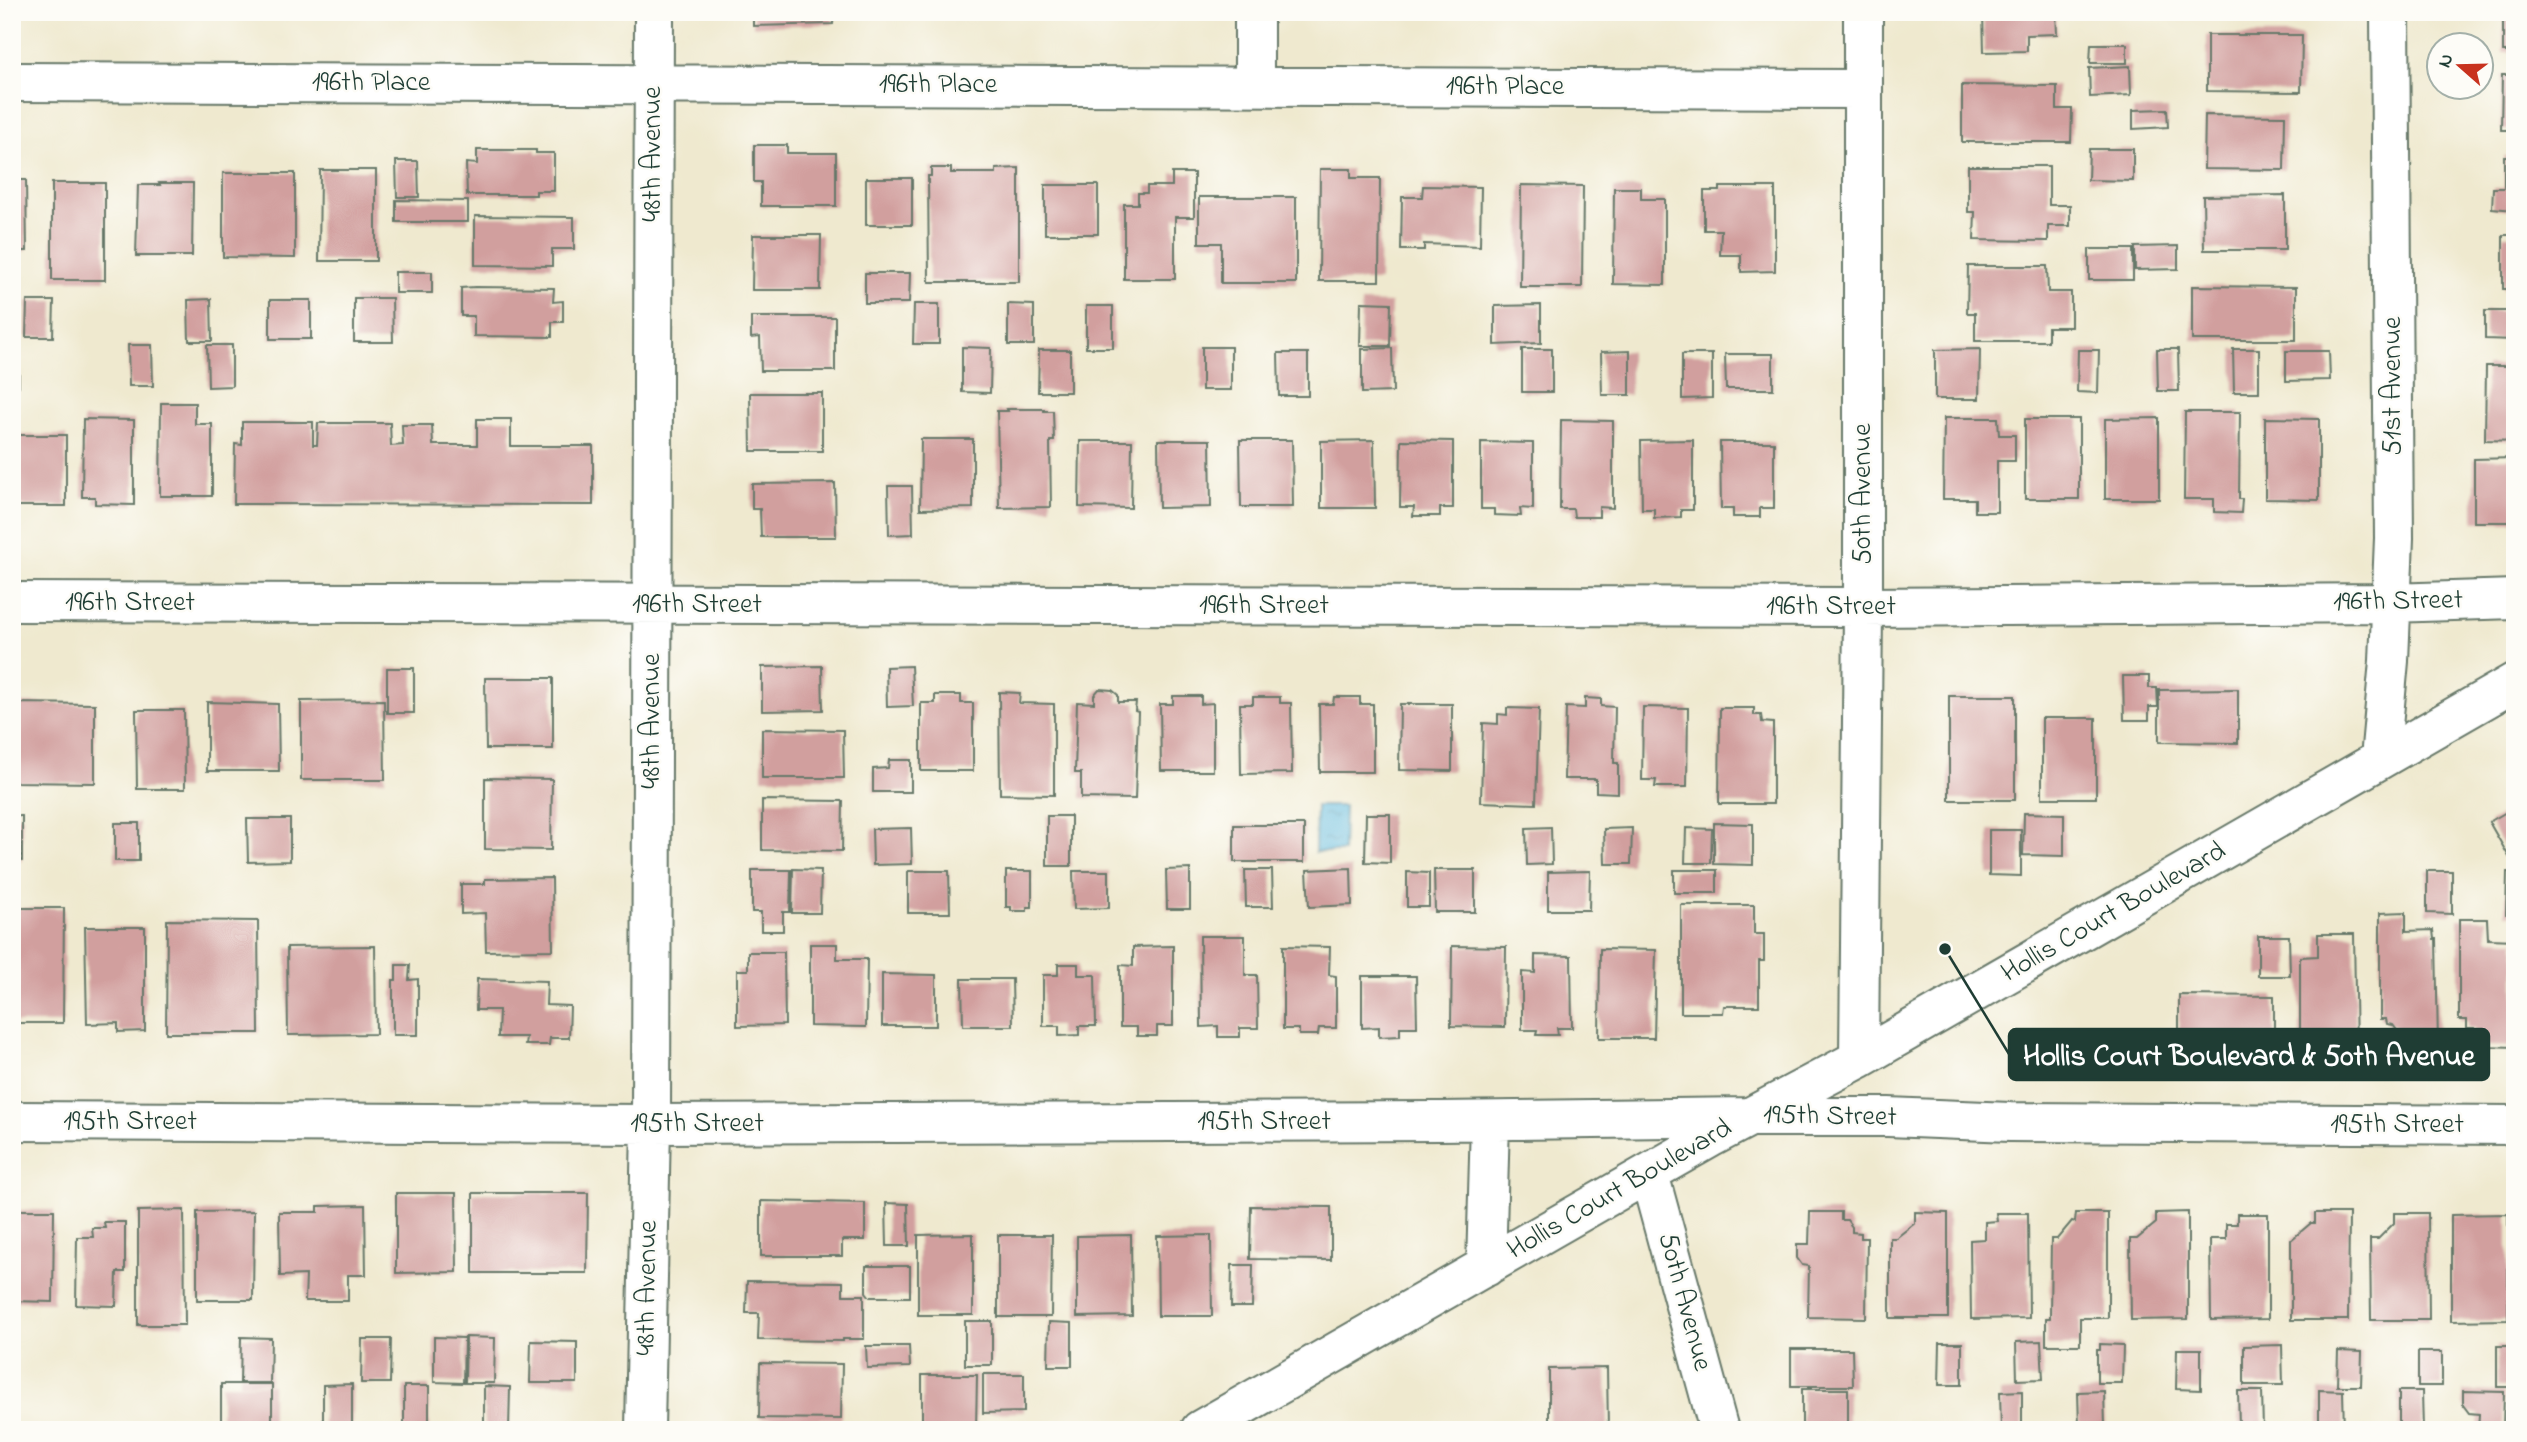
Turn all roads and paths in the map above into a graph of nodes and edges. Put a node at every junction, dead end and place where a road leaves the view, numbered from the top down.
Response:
1 (654, 12) edge
2 (1254, 12) edge
3 (1863, 12) edge
4 (2390, 12) edge
5 (12, 82) edge
6 (654, 84) junction
7 (1254, 86) junction
8 (1863, 89) junction
9 (2515, 599) edge
10 (12, 602) edge
11 (2390, 603) junction
12 (652, 604) junction
13 (1863, 607) junction
14 (2515, 682) edge
15 (2380, 760) junction
16 (1860, 1059) junction
17 (1749, 1116) junction
18 (12, 1121) edge
19 (1490, 1121) junction
20 (651, 1124) junction
21 (2515, 1125) edge
22 (1649, 1174) junction
23 (1486, 1267) junction
24 (645, 1430) edge
25 (1199, 1430) edge
26 (1719, 1430) edge

1 - 6 street, 48th Avenue
2 - 7 street
3 - 8 street, 50th Avenue
4 - 11 street, 51st Avenue
5 - 6 street, 196th Place
6 - 7 street, 196th Place
6 - 12 street, 48th Avenue
7 - 8 street, 196th Place
8 - 13 street, 50th Avenue
9 - 11 street, 196th Street
10 - 12 street, 196th Street
11 - 13 street, 196th Street
11 - 15 street, 51st Avenue
12 - 13 street, 196th Street
12 - 20 street, 48th Avenue
13 - 16 street, 50th Avenue
14 - 15 street, Hollis Court Boulevard
15 - 16 street, Hollis Court Boulevard
16 - 17 street, Hollis Court Boulevard
17 - 19 street, 195th Street
17 - 21 street, 195th Street
17 - 22 street, Hollis Court Boulevard
18 - 20 street, 195th Street
19 - 20 street, 195th Street
19 - 23 street
20 - 24 street, 48th Avenue
22 - 23 street, Hollis Court Boulevard
22 - 26 street, 50th Avenue
23 - 25 street, Hollis Court Boulevard

